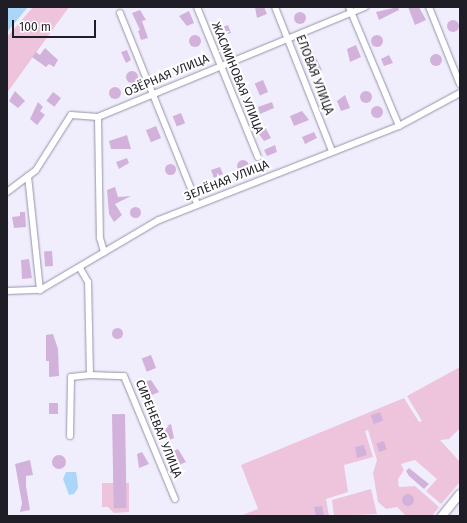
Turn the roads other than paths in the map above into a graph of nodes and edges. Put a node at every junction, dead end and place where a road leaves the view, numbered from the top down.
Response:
1 (197, 7) edge
2 (275, 7) edge
3 (364, 7) edge
4 (429, 7) edge
5 (350, 10) edge
6 (120, 13) dead end
7 (288, 39) junction
8 (221, 66) junction
9 (460, 84) edge
10 (460, 93) edge
11 (154, 94) junction
12 (98, 117) junction
13 (399, 126) junction
14 (332, 151) junction
15 (258, 157) dead end
16 (28, 176) junction
17 (7, 192) edge
18 (197, 204) junction
19 (104, 252) junction
20 (80, 268) junction
21 (40, 290) junction
22 (7, 291) edge
23 (90, 375) junction
24 (70, 436) dead end
25 (460, 494) edge
26 (175, 499) dead end
27 (442, 516) edge

1 - 8 street, ЖАСМИНОВАЯ УЛИЦА
2 - 7 street, ЕЛОВАЯ УЛИЦА
3 - 5 street, ОЗЁРНАЯ УЛИЦА
4 - 9 street
5 - 7 street, ОЗЁРНАЯ УЛИЦА
5 - 13 street
6 - 11 street
7 - 8 street, ОЗЁРНАЯ УЛИЦА
7 - 14 street, ЕЛОВАЯ УЛИЦА
8 - 11 street, ОЗЁРНАЯ УЛИЦА
8 - 15 street, ЖАСМИНОВАЯ УЛИЦА
10 - 13 street, ЗЕЛЁНАЯ УЛИЦА
11 - 12 street, ОЗЁРНАЯ УЛИЦА
11 - 18 street
12 - 16 street, ОЗЁРНАЯ УЛИЦА
12 - 19 street
13 - 14 street, ЗЕЛЁНАЯ УЛИЦА
14 - 18 street, ЗЕЛЁНАЯ УЛИЦА
16 - 17 street, ОЗЁРНАЯ УЛИЦА
16 - 21 street
18 - 19 street, ЗЕЛЁНАЯ УЛИЦА
19 - 20 street, ЗЕЛЁНАЯ УЛИЦА
20 - 21 street, ЗЕЛЁНАЯ УЛИЦА
20 - 23 street
21 - 22 street, ЗЕЛЁНАЯ УЛИЦА
23 - 24 street
23 - 26 street, СИРЕНЕВАЯ УЛИЦА
25 - 27 main road

